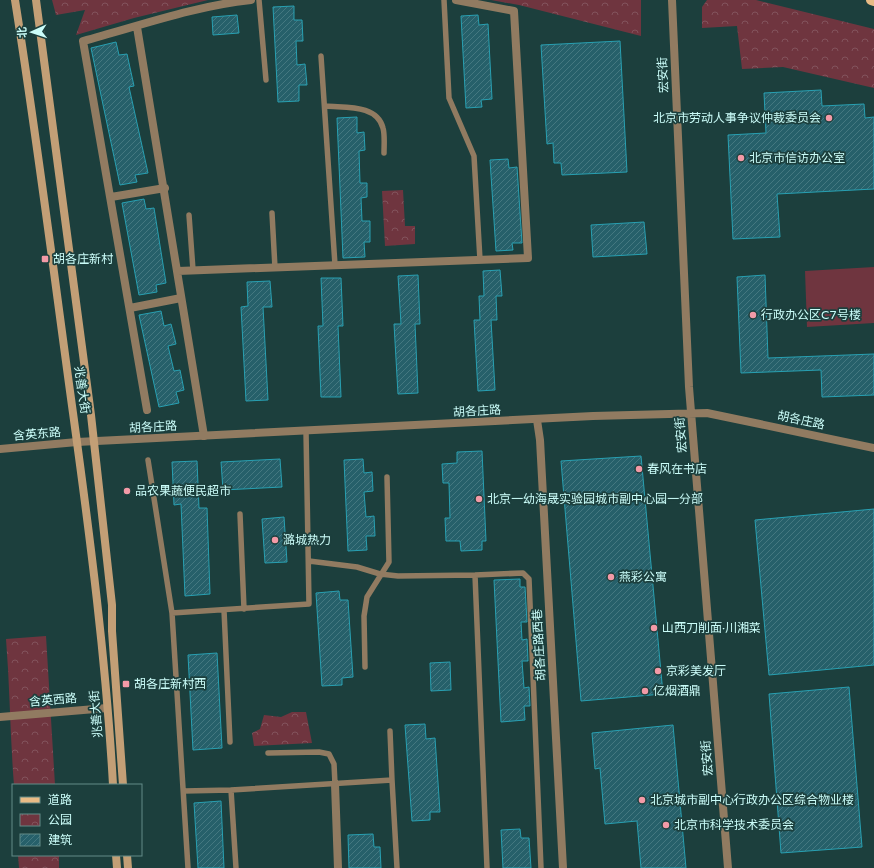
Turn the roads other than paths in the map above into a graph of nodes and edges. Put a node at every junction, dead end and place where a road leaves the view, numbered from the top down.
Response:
1 (15, 0) edge
2 (36, 0) edge
3 (251, 0) edge
4 (259, 0) edge
5 (444, 0) edge
6 (456, 0) edge
7 (672, 0) edge
8 (871, 0) edge
9 (874, 1) edge
10 (137, 27) junction
11 (321, 56) dead end
12 (266, 80) dead end
13 (326, 106) junction
14 (384, 153) dead end
15 (164, 188) junction
16 (111, 197) junction
17 (272, 213) dead end
18 (189, 215) dead end
19 (480, 260) junction
20 (335, 265) junction
21 (275, 268) junction
22 (192, 270) junction
23 (178, 271) junction
24 (181, 298) junction
25 (130, 308) junction
26 (147, 410) dead end
27 (691, 413) junction
28 (537, 420) junction
29 (306, 431) junction
30 (204, 436) junction
31 (77, 442) junction
32 (93, 442) junction
33 (874, 448) edge
34 (0, 449) edge
35 (148, 460) dead end
36 (387, 477) dead end
37 (240, 514) dead end
38 (309, 561) junction
39 (380, 574) junction
40 (475, 575) junction
41 (244, 609) junction
42 (224, 610) junction
43 (172, 613) junction
44 (365, 667) dead end
45 (108, 708) junction
46 (0, 717) edge
47 (390, 731) dead end
48 (230, 742) dead end
49 (268, 754) dead end
50 (392, 780) junction
51 (112, 784) edge
52 (123, 784) edge
53 (335, 784) junction
54 (231, 790) junction
55 (184, 791) junction
56 (116, 856) edge
57 (128, 856) edge
58 (117, 868) edge
59 (128, 868) edge
60 (188, 868) edge
61 (236, 868) edge
62 (338, 868) edge
63 (397, 868) edge
64 (487, 868) edge
65 (541, 868) edge
66 (563, 868) edge
67 (728, 868) edge

1 - 31 main road, 兆善大街
2 - 32 main road, 兆善大街
3 - 10 street
4 - 12 lane
5 - 19 lane
6 - 19 street
7 - 27 street, 宏安街
8 - 9 main road
10 - 15 street
10 - 16 street
11 - 13 lane
13 - 14 lane
13 - 20 lane
15 - 16 street
15 - 23 street
16 - 25 street
17 - 21 lane
18 - 22 lane
19 - 20 street
20 - 21 street
21 - 22 street
22 - 23 street
23 - 24 street
24 - 25 street
24 - 30 street
25 - 26 street
27 - 28 street, 胡各庄路
27 - 33 street, 胡各庄路
27 - 67 street, 宏安街
28 - 29 street, 胡各庄路
28 - 66 street, 胡各庄路西巷
29 - 30 street, 胡各庄路
29 - 38 lane
30 - 32 street, 胡各庄路
31 - 32 street, 胡各庄路
31 - 34 street, 含英东路
31 - 45 main road, 兆善大街
32 - 52 main road, 兆善大街
35 - 43 lane
36 - 39 lane
37 - 41 lane
38 - 39 lane
38 - 41 lane
39 - 40 lane
39 - 44 lane
40 - 64 lane
40 - 65 lane
41 - 42 lane
42 - 43 lane
42 - 48 lane
43 - 55 lane
45 - 46 street, 含英西路
45 - 51 main road, 兆善大街
47 - 50 lane
49 - 53 lane
50 - 53 lane
50 - 63 lane
53 - 54 lane
53 - 62 street
54 - 55 lane
54 - 61 lane
55 - 60 lane
56 - 58 main road
57 - 59 main road

